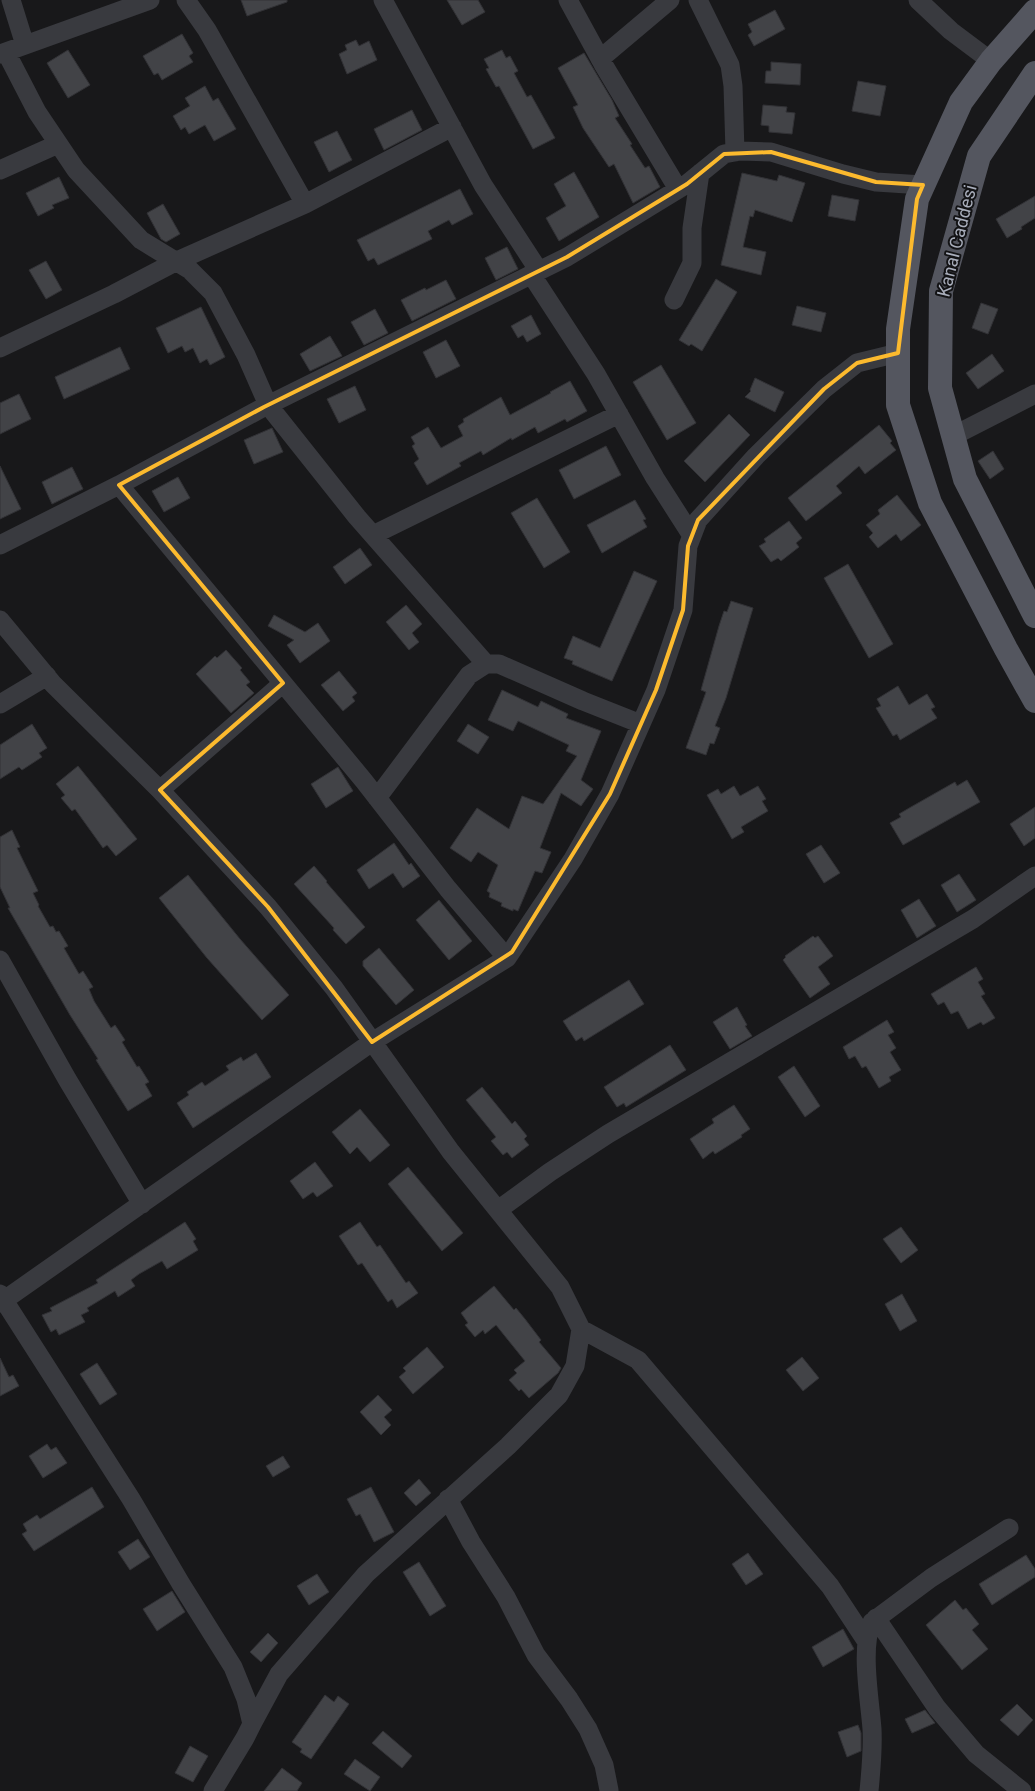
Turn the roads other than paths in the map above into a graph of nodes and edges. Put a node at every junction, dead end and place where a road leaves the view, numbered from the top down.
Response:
1 (11, 0) edge
2 (150, 0) edge
3 (186, 0) edge
4 (383, 0) edge
5 (568, 0) edge
6 (670, 0) edge
7 (698, 0) edge
8 (918, 0) edge
9 (1035, 11) edge
10 (25, 45) junction
11 (3, 53) edge
12 (600, 59) junction
13 (991, 61) junction
14 (1035, 73) edge
15 (452, 127) junction
16 (58, 144) junction
17 (735, 152) junction
18 (0, 170) edge
19 (700, 173) junction
20 (923, 185) junction
21 (678, 189) junction
22 (305, 204) junction
23 (177, 262) junction
24 (535, 272) junction
25 (674, 300) dead end
26 (0, 348) edge
27 (898, 353) junction
28 (1035, 394) edge
29 (268, 405) junction
30 (619, 414) junction
31 (953, 436) junction
32 (119, 485) junction
33 (373, 535) junction
34 (692, 536) junction
35 (0, 545) edge
36 (1029, 592) edge
37 (1035, 616) edge
38 (0, 620) edge
39 (486, 664) junction
40 (47, 676) junction
41 (283, 682) junction
42 (1035, 701) edge
43 (0, 704) edge
44 (641, 724) junction
45 (160, 790) junction
46 (377, 798) junction
47 (1035, 876) edge
48 (507, 958) junction
49 (0, 960) edge
50 (372, 1042) junction
51 (142, 1204) junction
52 (498, 1210) junction
53 (2, 1300) edge
54 (581, 1329) junction
55 (448, 1499) junction
56 (1009, 1528) dead end
57 (876, 1618) junction
58 (867, 1642) junction
59 (252, 1724) junction
60 (609, 1790) edge
61 (213, 1791) edge
62 (869, 1791) edge
63 (1022, 1791) edge

1 - 10 street
2 - 10 street
3 - 22 street
4 - 15 street
5 - 12 street
6 - 12 street
7 - 17 street
8 - 13 street
9 - 13 main road
10 - 11 street
11 - 16 street
12 - 21 street
13 - 20 main road
14 - 31 main road, Kanal Caddesi
15 - 22 street
15 - 24 street
16 - 18 street
16 - 23 street
17 - 19 street
17 - 20 street
19 - 21 street
19 - 25 street
20 - 27 main road
21 - 24 street
22 - 23 street
23 - 26 street
23 - 29 street
24 - 29 street
24 - 30 street
27 - 34 street
27 - 42 main road
28 - 31 street
29 - 32 street
29 - 33 street
30 - 33 street
30 - 34 street
31 - 36 main road, Kanal Caddesi
32 - 35 street
32 - 41 street
33 - 39 street
34 - 44 street
36 - 37 main road, Kanal Caddesi
38 - 40 street
39 - 44 street
39 - 46 street
40 - 43 street
40 - 45 street
41 - 45 street
41 - 46 street
44 - 48 street
45 - 50 street
46 - 48 street
47 - 52 street
48 - 50 street
49 - 51 street
50 - 51 street
50 - 52 street
51 - 53 street
52 - 54 street
53 - 59 street
54 - 55 street
54 - 58 street
55 - 59 street
55 - 60 street
56 - 57 street
57 - 58 street
57 - 63 street
58 - 62 street
59 - 61 street

